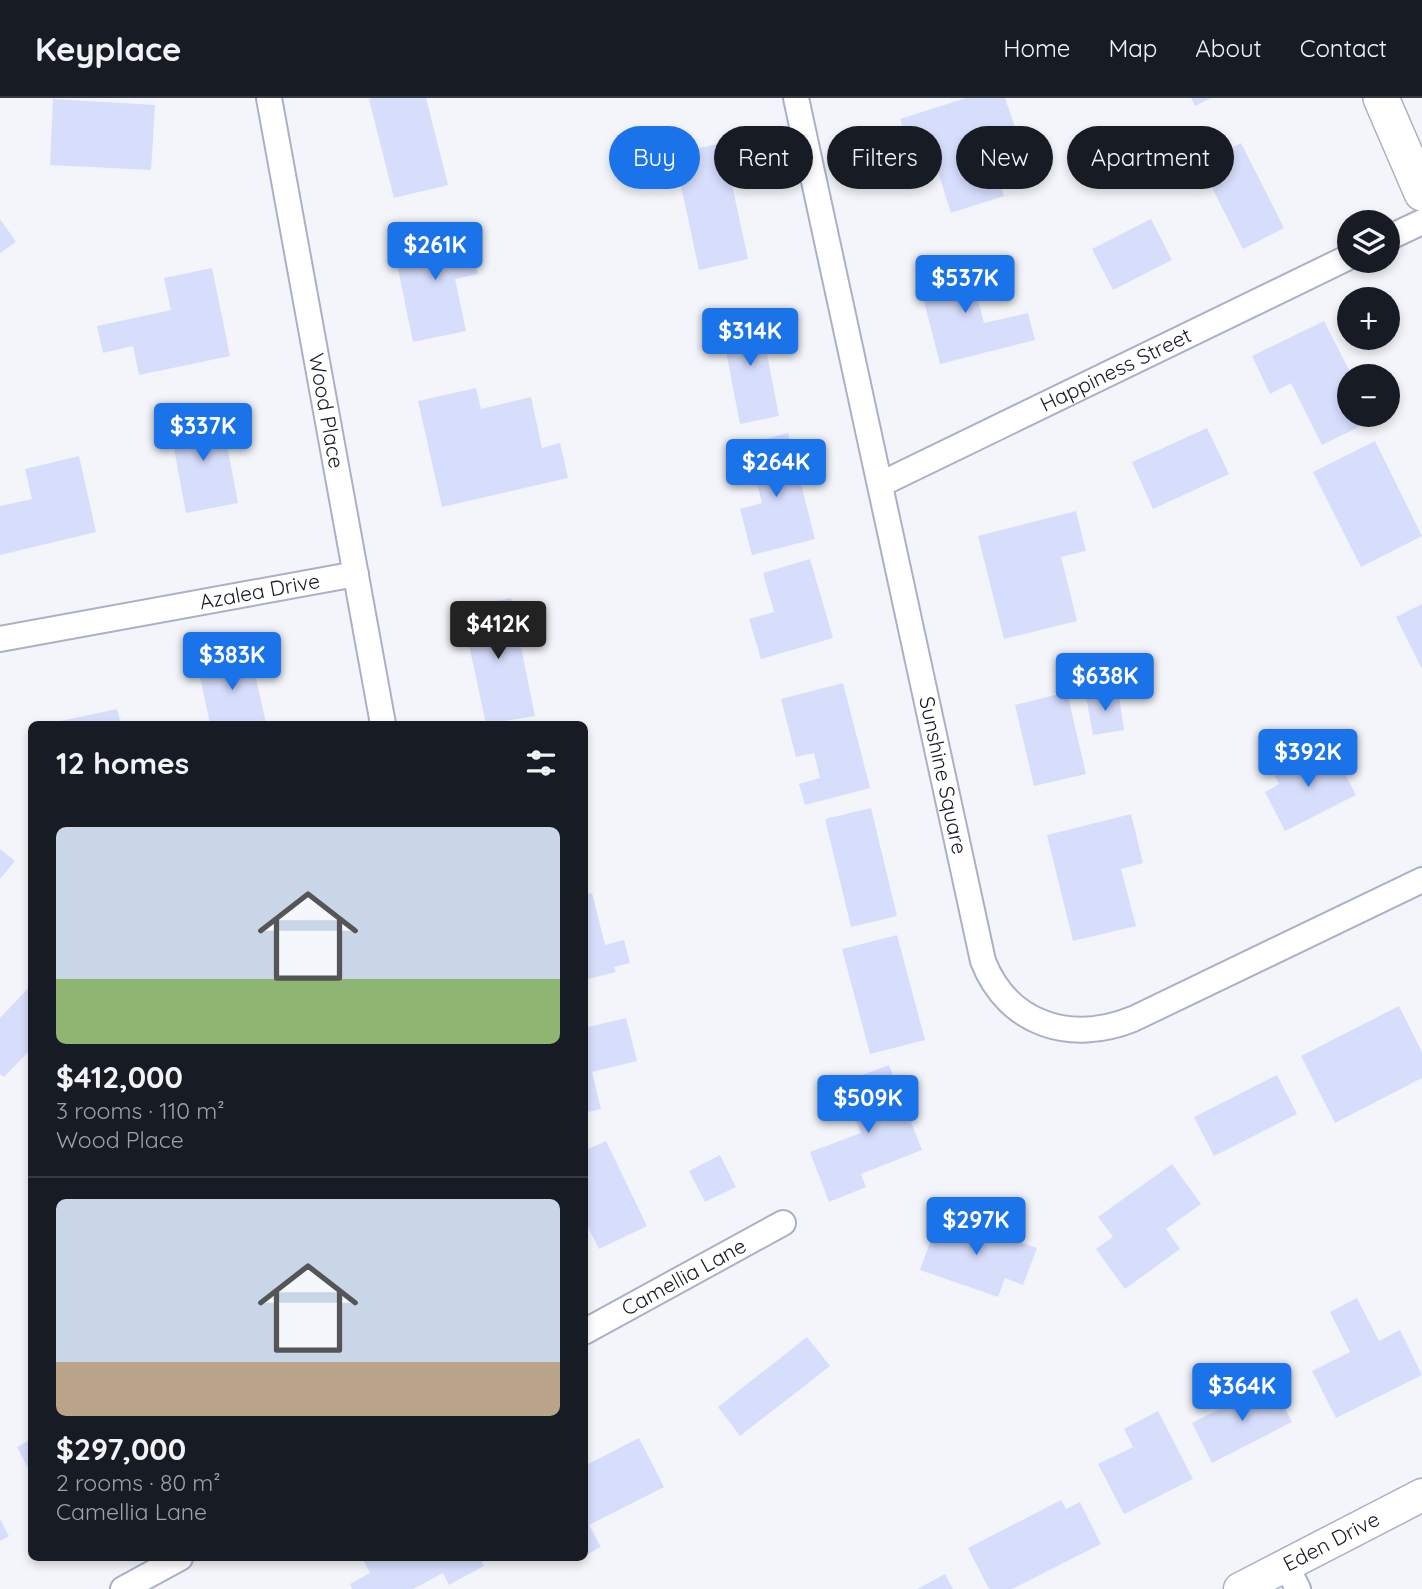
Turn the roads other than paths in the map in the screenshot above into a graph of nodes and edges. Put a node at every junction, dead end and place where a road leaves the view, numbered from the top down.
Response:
1 (270, 98) edge
2 (796, 98) edge
3 (1381, 98) edge
4 (1422, 193) edge
5 (1422, 222) edge
6 (1400, 232) edge
7 (1337, 263) edge
8 (881, 484) junction
9 (356, 574) junction
10 (0, 639) edge
11 (382, 721) edge
12 (1422, 880) edge
13 (783, 1223) dead end
14 (588, 1330) edge
15 (1422, 1495) edge
16 (174, 1561) edge
17 (1292, 1577) edge
18 (123, 1589) edge
19 (1240, 1589) edge

1 - 9 street, Wood Place
2 - 8 street, Sunshine Square
3 - 4 main road
5 - 6 street
7 - 8 street, Happiness Street
8 - 12 street, Sunshine Square
9 - 10 street, Azalea Drive
9 - 11 street, Wood Place
13 - 14 street, Camellia Lane
15 - 17 street, Eden Drive
16 - 18 street
17 - 19 street, Eden Drive

